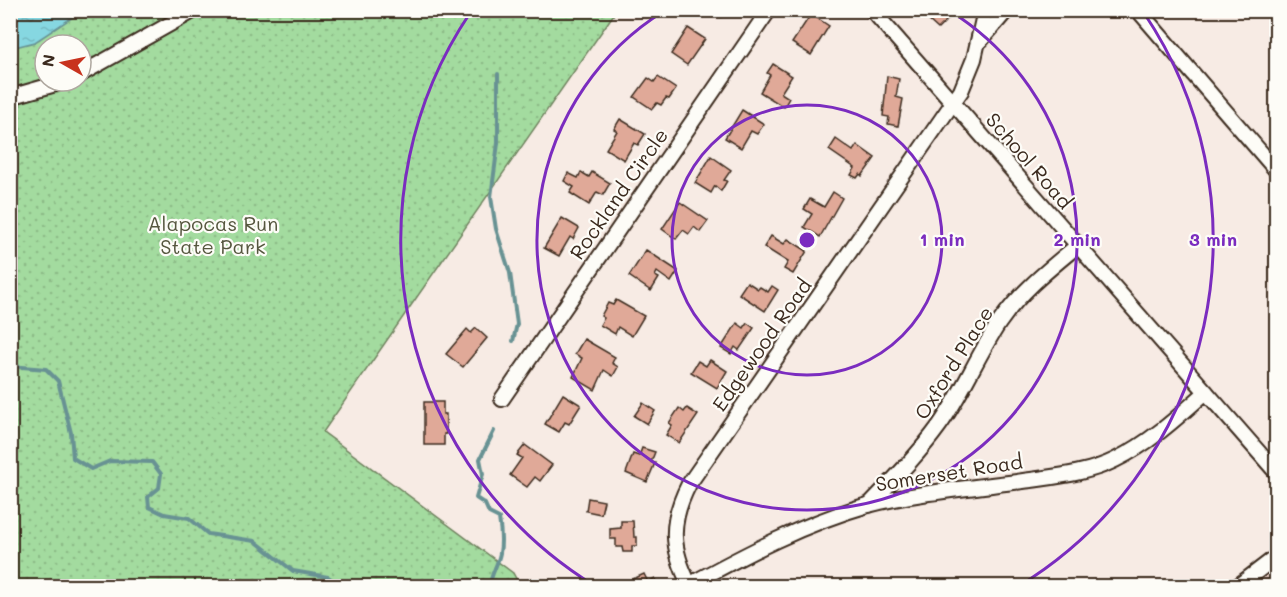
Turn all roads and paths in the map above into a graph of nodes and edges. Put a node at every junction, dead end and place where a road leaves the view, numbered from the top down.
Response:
1 (195, 10) edge
2 (769, 10) edge
3 (872, 10) edge
4 (985, 10) edge
5 (1007, 10) edge
6 (1138, 10) edge
7 (173, 16) edge
8 (978, 44) junction
9 (93, 66) edge
10 (33, 90) edge
11 (10, 97) edge
12 (952, 103) junction
13 (1276, 170) edge
14 (1077, 246) junction
15 (1206, 392) junction
16 (502, 399) dead end
17 (1276, 472) edge
18 (869, 505) junction
19 (1276, 557) edge
20 (689, 586) edge
21 (1238, 586) edge

1 - 7 street
2 - 16 street, Rockland Circle
3 - 12 street, School Road
4 - 8 street, Edgewood Road
5 - 8 street, Edgewood Road
6 - 13 street
7 - 9 street
8 - 12 street, Edgewood Road
10 - 11 street
12 - 14 street, School Road
12 - 20 street, Edgewood Road
14 - 15 street, School Road
14 - 18 street, Oxford Place
15 - 17 street, School Road
15 - 18 street, Somerset Road
18 - 20 street, Somerset Road
19 - 21 street

